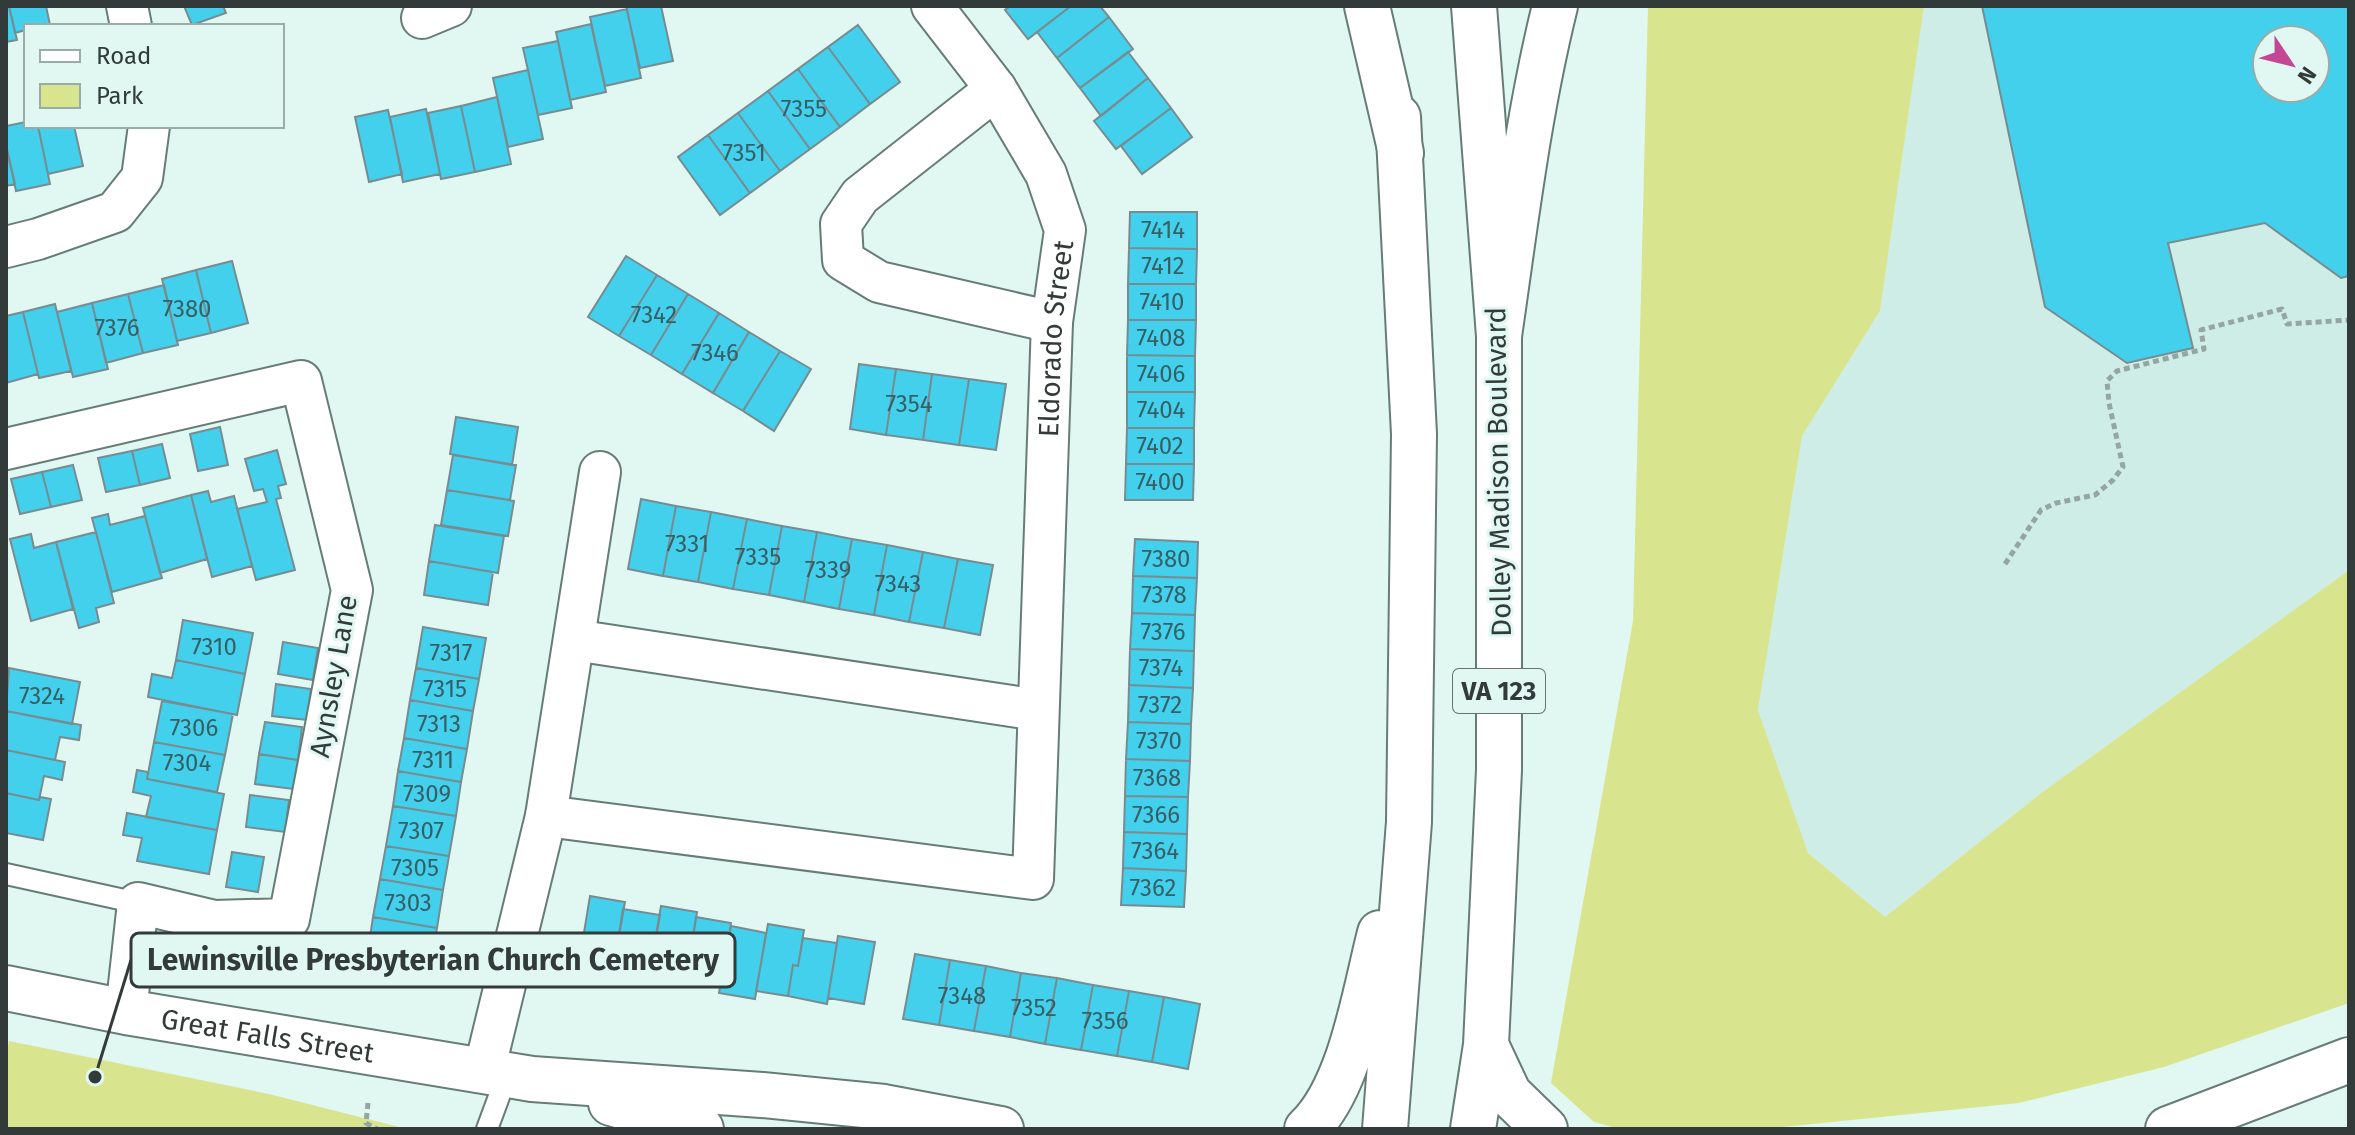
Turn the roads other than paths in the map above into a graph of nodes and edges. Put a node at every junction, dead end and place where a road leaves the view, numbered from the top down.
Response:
1 (932, 6) edge
2 (1367, 6) edge
3 (1389, 6) edge
4 (1474, 6) edge
5 (1555, 6) edge
6 (996, 89) junction
7 (149, 128) edge
8 (1401, 153) junction
9 (6, 247) edge
10 (1052, 322) junction
11 (1499, 336) junction
12 (6, 449) edge
13 (600, 472) dead end
14 (574, 640) junction
15 (1038, 710) junction
16 (546, 816) junction
17 (1409, 822) junction
18 (6, 874) edge
19 (138, 903) junction
20 (6, 988) edge
21 (126, 1012) junction
22 (1486, 1045) junction
23 (2349, 1060) edge
24 (508, 1075) junction
25 (487, 1129) edge
26 (701, 1129) edge
27 (1001, 1129) edge
28 (1307, 1129) edge
29 (1385, 1129) edge
30 (1473, 1129) edge
31 (1545, 1129) edge
32 (2168, 1129) edge

1 - 6 street, Eldorado Street
2 - 8 main road
3 - 8 main road
4 - 11 main road, Dolley Madison Boulevard / VA 123
5 - 11 main road
6 - 10 street, Eldorado Street
6 - 10 street
7 - 9 street
8 - 17 main road
10 - 15 street, Eldorado Street
11 - 22 main road, Dolley Madison Boulevard / VA 123
12 - 19 street, Aynsley Lane
13 - 14 street
14 - 15 street
14 - 16 street
15 - 16 street, Eldorado Street
16 - 24 street
17 - 28 main road
17 - 29 main road
18 - 19 lane
19 - 21 street
20 - 21 main road, Great Falls Street
21 - 24 main road, Great Falls Street
22 - 30 main road, Dolley Madison Boulevard / VA 123
22 - 31 main road
23 - 32 main road
24 - 25 lane
24 - 26 main road, Great Falls Street
24 - 27 main road, Great Falls Street

